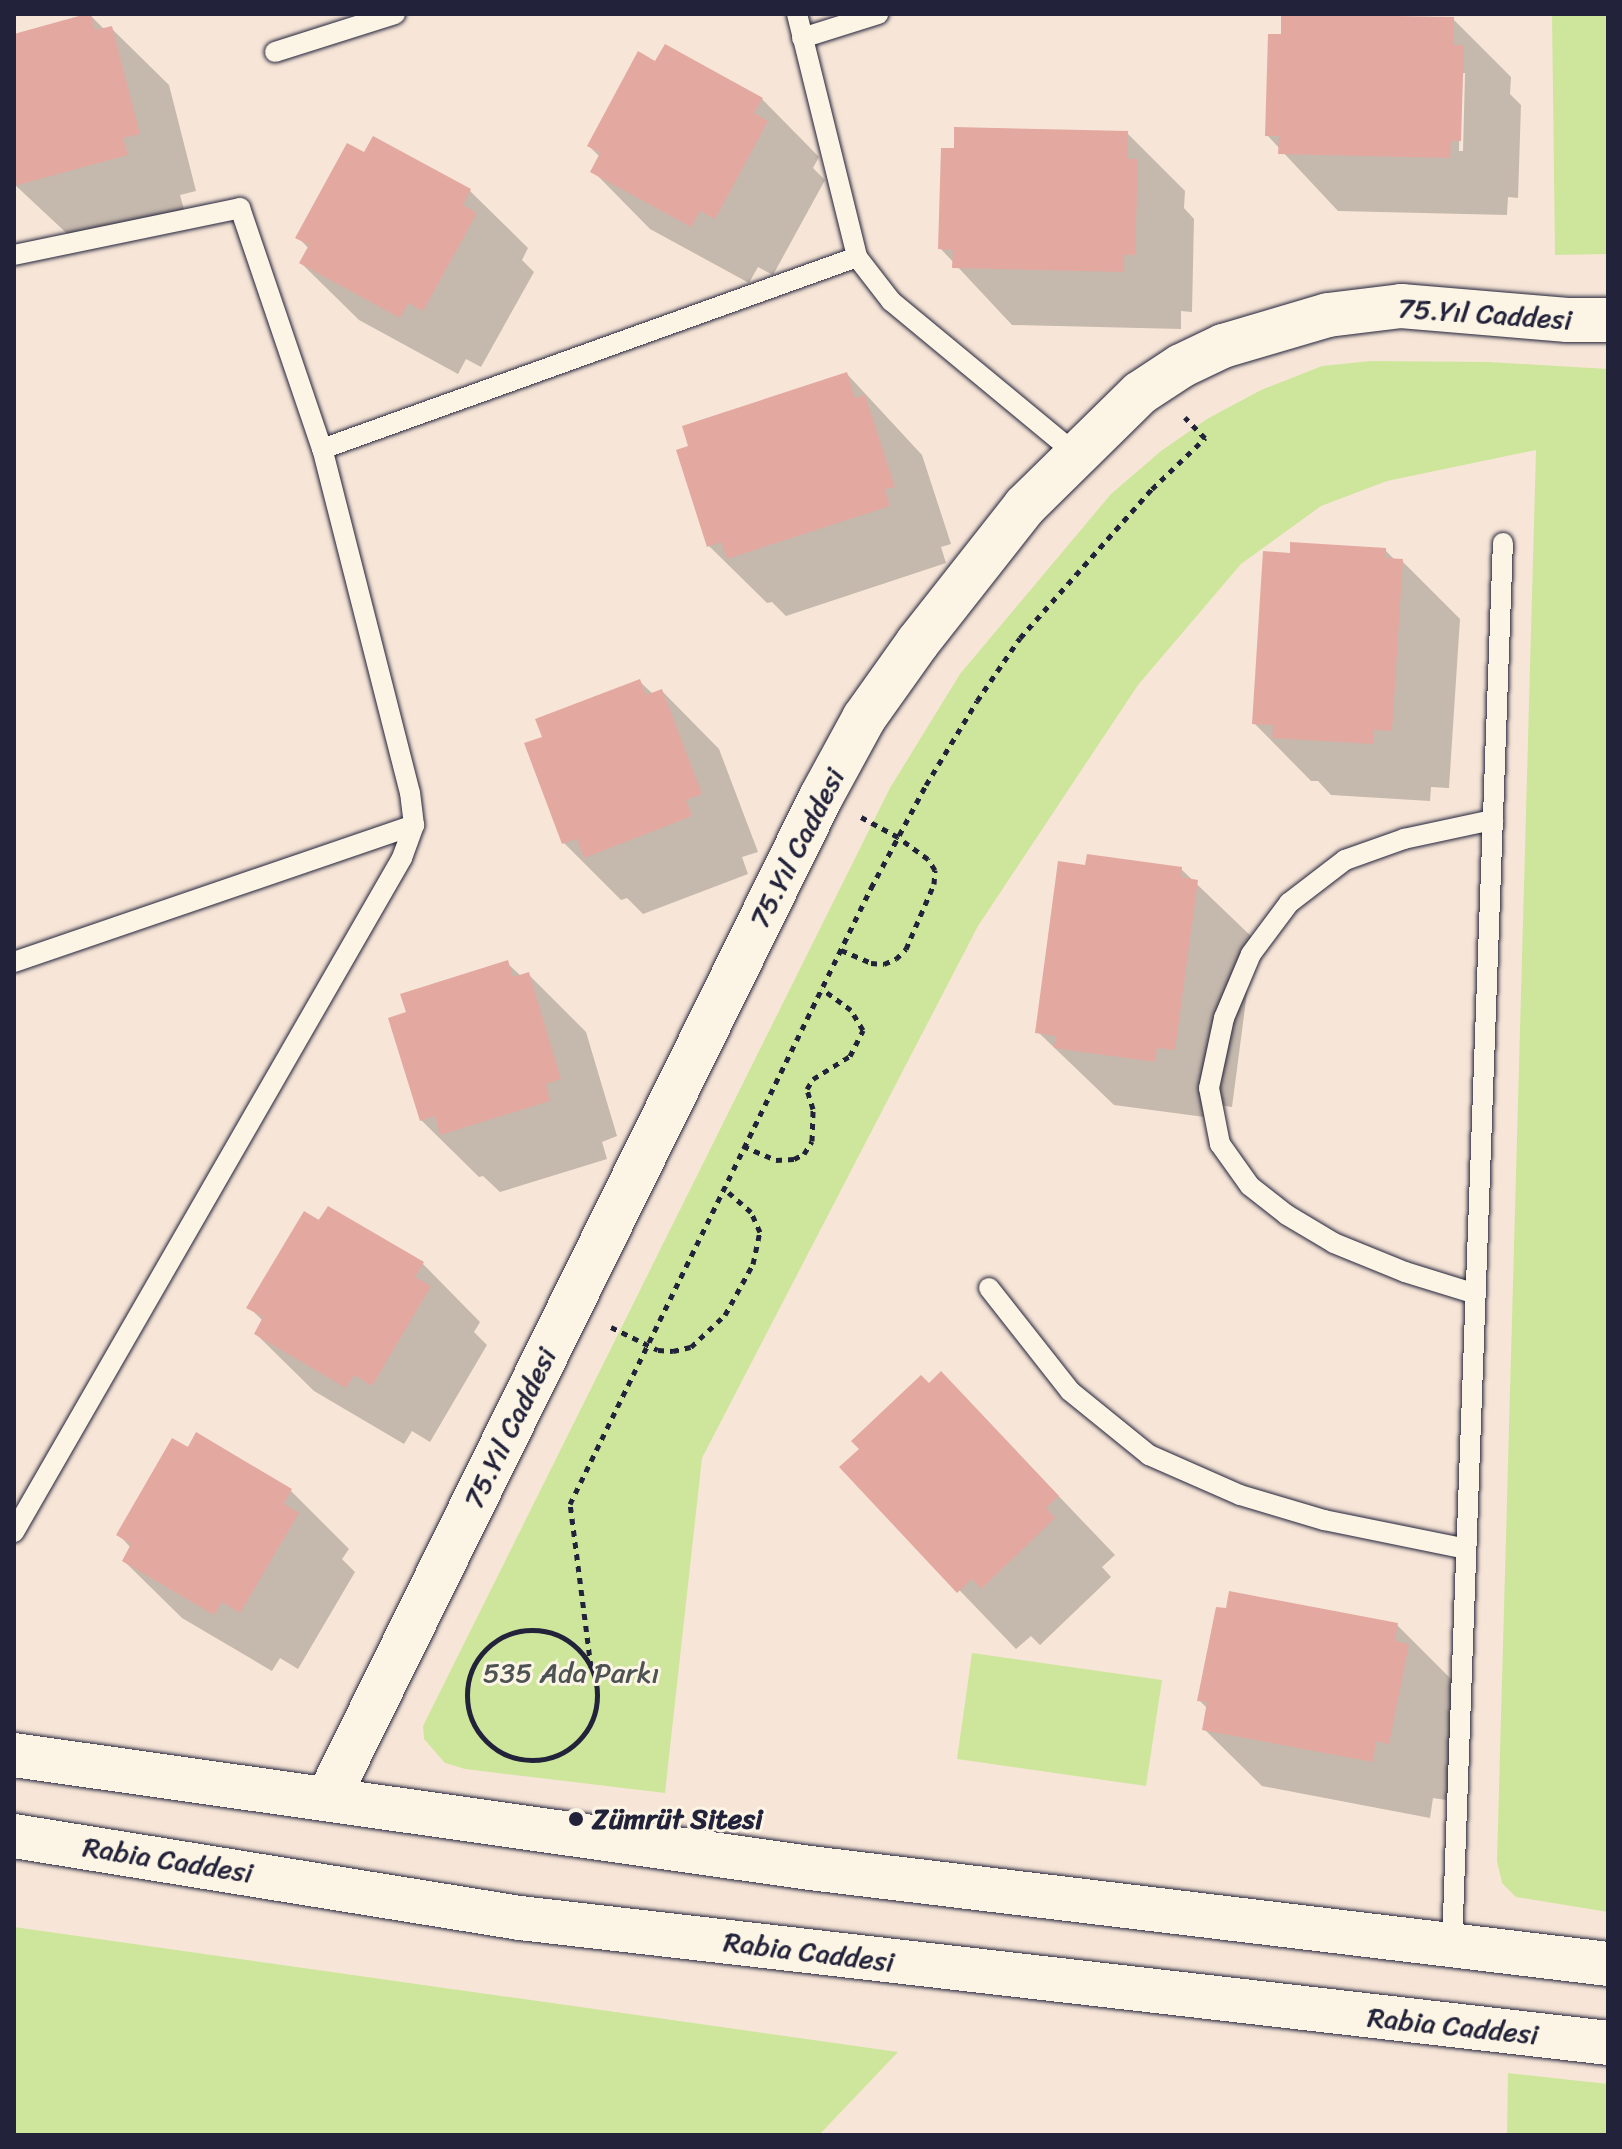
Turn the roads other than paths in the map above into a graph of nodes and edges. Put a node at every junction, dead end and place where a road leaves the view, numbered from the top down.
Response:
1 (395, 14) edge
2 (797, 14) edge
3 (878, 14) edge
4 (802, 38) junction
5 (275, 52) dead end
6 (14, 255) edge
7 (857, 257) junction
8 (1608, 320) edge
9 (322, 449) junction
10 (1075, 453) junction
11 (1503, 543) dead end
12 (1493, 820) junction
13 (414, 825) junction
14 (14, 962) edge
15 (989, 1288) dead end
16 (1476, 1294) junction
17 (14, 1532) edge
18 (1466, 1549) junction
19 (14, 1755) edge
20 (328, 1798) junction
21 (14, 1836) edge
22 (1452, 1945) junction
23 (1608, 1964) edge
24 (1608, 2043) edge

1 - 5 lane
2 - 4 lane
3 - 4 lane
4 - 7 lane
6 - 9 lane
7 - 9 lane
7 - 10 lane
8 - 10 street, 75.Yıl Caddesi
9 - 13 lane
10 - 20 street, 75.Yıl Caddesi
11 - 12 lane
12 - 16 lane
12 - 16 lane
13 - 14 lane
13 - 17 lane
15 - 18 lane
16 - 18 lane
18 - 22 lane
19 - 20 street
20 - 22 street
21 - 24 street, Rabia Caddesi
22 - 23 street

